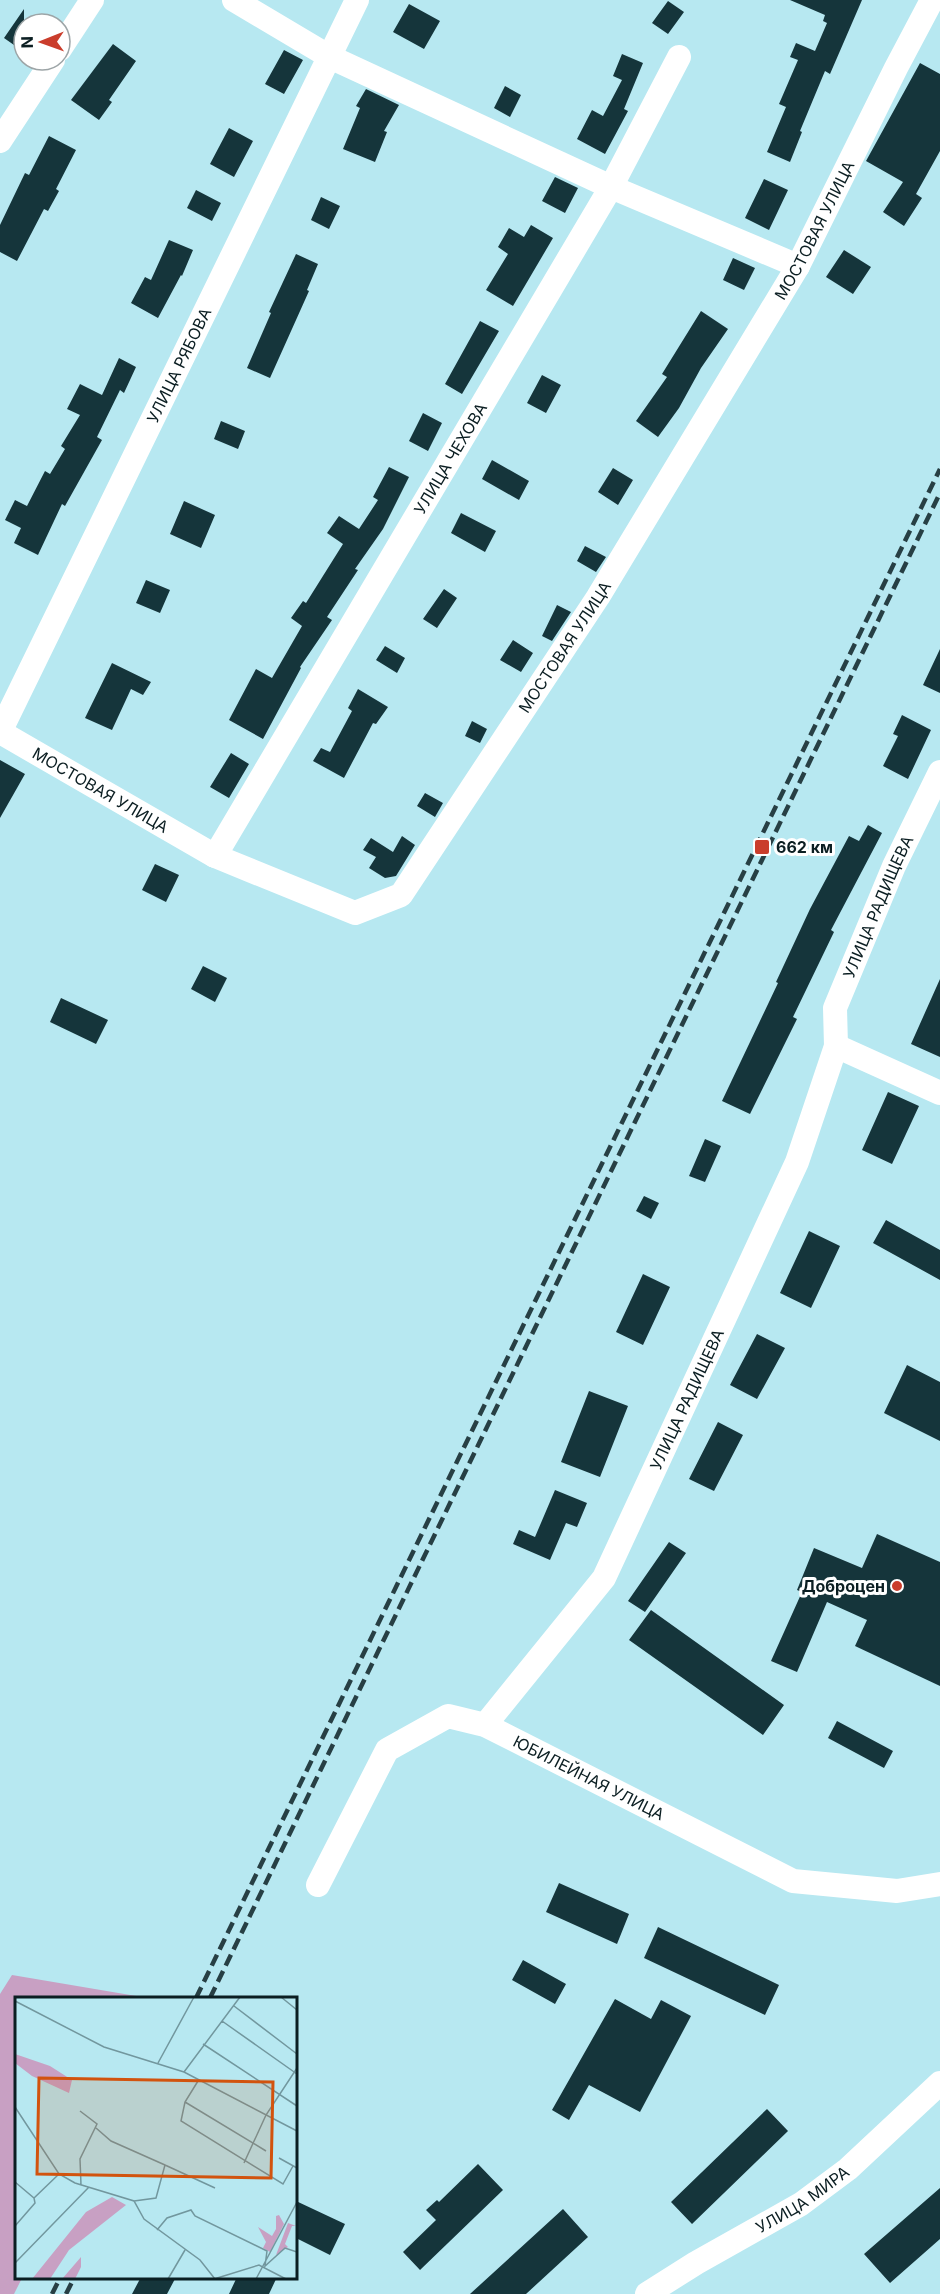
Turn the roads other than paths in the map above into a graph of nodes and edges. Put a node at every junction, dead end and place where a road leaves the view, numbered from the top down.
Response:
1 (92, 0) edge
2 (234, 0) edge
3 (357, 0) edge
4 (932, 0) edge
5 (72, 31) edge
6 (330, 57) junction
7 (679, 57) dead end
8 (45, 72) edge
9 (0, 141) edge
10 (610, 187) junction
11 (798, 266) junction
12 (0, 732) edge
13 (940, 772) edge
14 (215, 856) junction
15 (836, 1046) junction
16 (940, 1094) edge
17 (485, 1725) junction
18 (940, 1884) edge
19 (318, 1885) dead end
20 (940, 2083) edge
21 (647, 2294) edge

1 - 5 street
2 - 6 street
3 - 6 street, УЛИЦА РЯБОВА
4 - 11 street, МОСТОВАЯ УЛИЦА
6 - 10 street
6 - 12 street, УЛИЦА РЯБОВА
7 - 10 street, УЛИЦА ЧЕХОВА
8 - 9 street
10 - 11 street
10 - 14 street, УЛИЦА ЧЕХОВА
11 - 14 street, МОСТОВАЯ УЛИЦА
12 - 14 street, МОСТОВАЯ УЛИЦА
13 - 15 street, УЛИЦА РАДИЩЕВА
15 - 16 street
15 - 17 street, УЛИЦА РАДИЩЕВА
17 - 18 street, ЮБИЛЕЙНАЯ УЛИЦА
17 - 19 street, ЮБИЛЕЙНАЯ УЛИЦА
20 - 21 street, УЛИЦА МИРА

